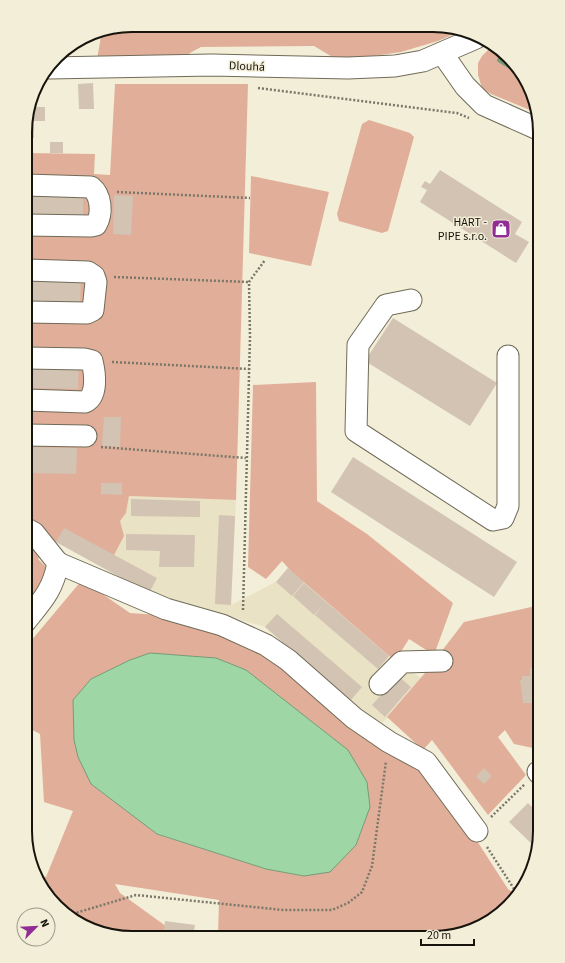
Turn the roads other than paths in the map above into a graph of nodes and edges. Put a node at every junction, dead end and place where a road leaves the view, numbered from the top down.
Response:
1 (472, 40) edge
2 (442, 53) junction
3 (56, 68) edge
4 (533, 127) edge
5 (32, 185) edge
6 (32, 225) edge
7 (32, 270) edge
8 (411, 300) dead end
9 (32, 312) edge
10 (508, 356) dead end
11 (32, 358) edge
12 (32, 400) edge
13 (32, 435) edge
14 (86, 436) road end
15 (32, 532) edge
16 (32, 550) edge
17 (55, 560) junction
18 (32, 613) edge
19 (442, 661) dead end
20 (380, 684) dead end
21 (477, 831) road end

1 - 2 street, Dlouhá
2 - 3 street, Dlouhá
2 - 4 street
5 - 6 street
7 - 9 street
8 - 10 street
11 - 12 street
13 - 14 street
15 - 17 street
16 - 17 street
17 - 18 street
17 - 21 street
19 - 20 street

